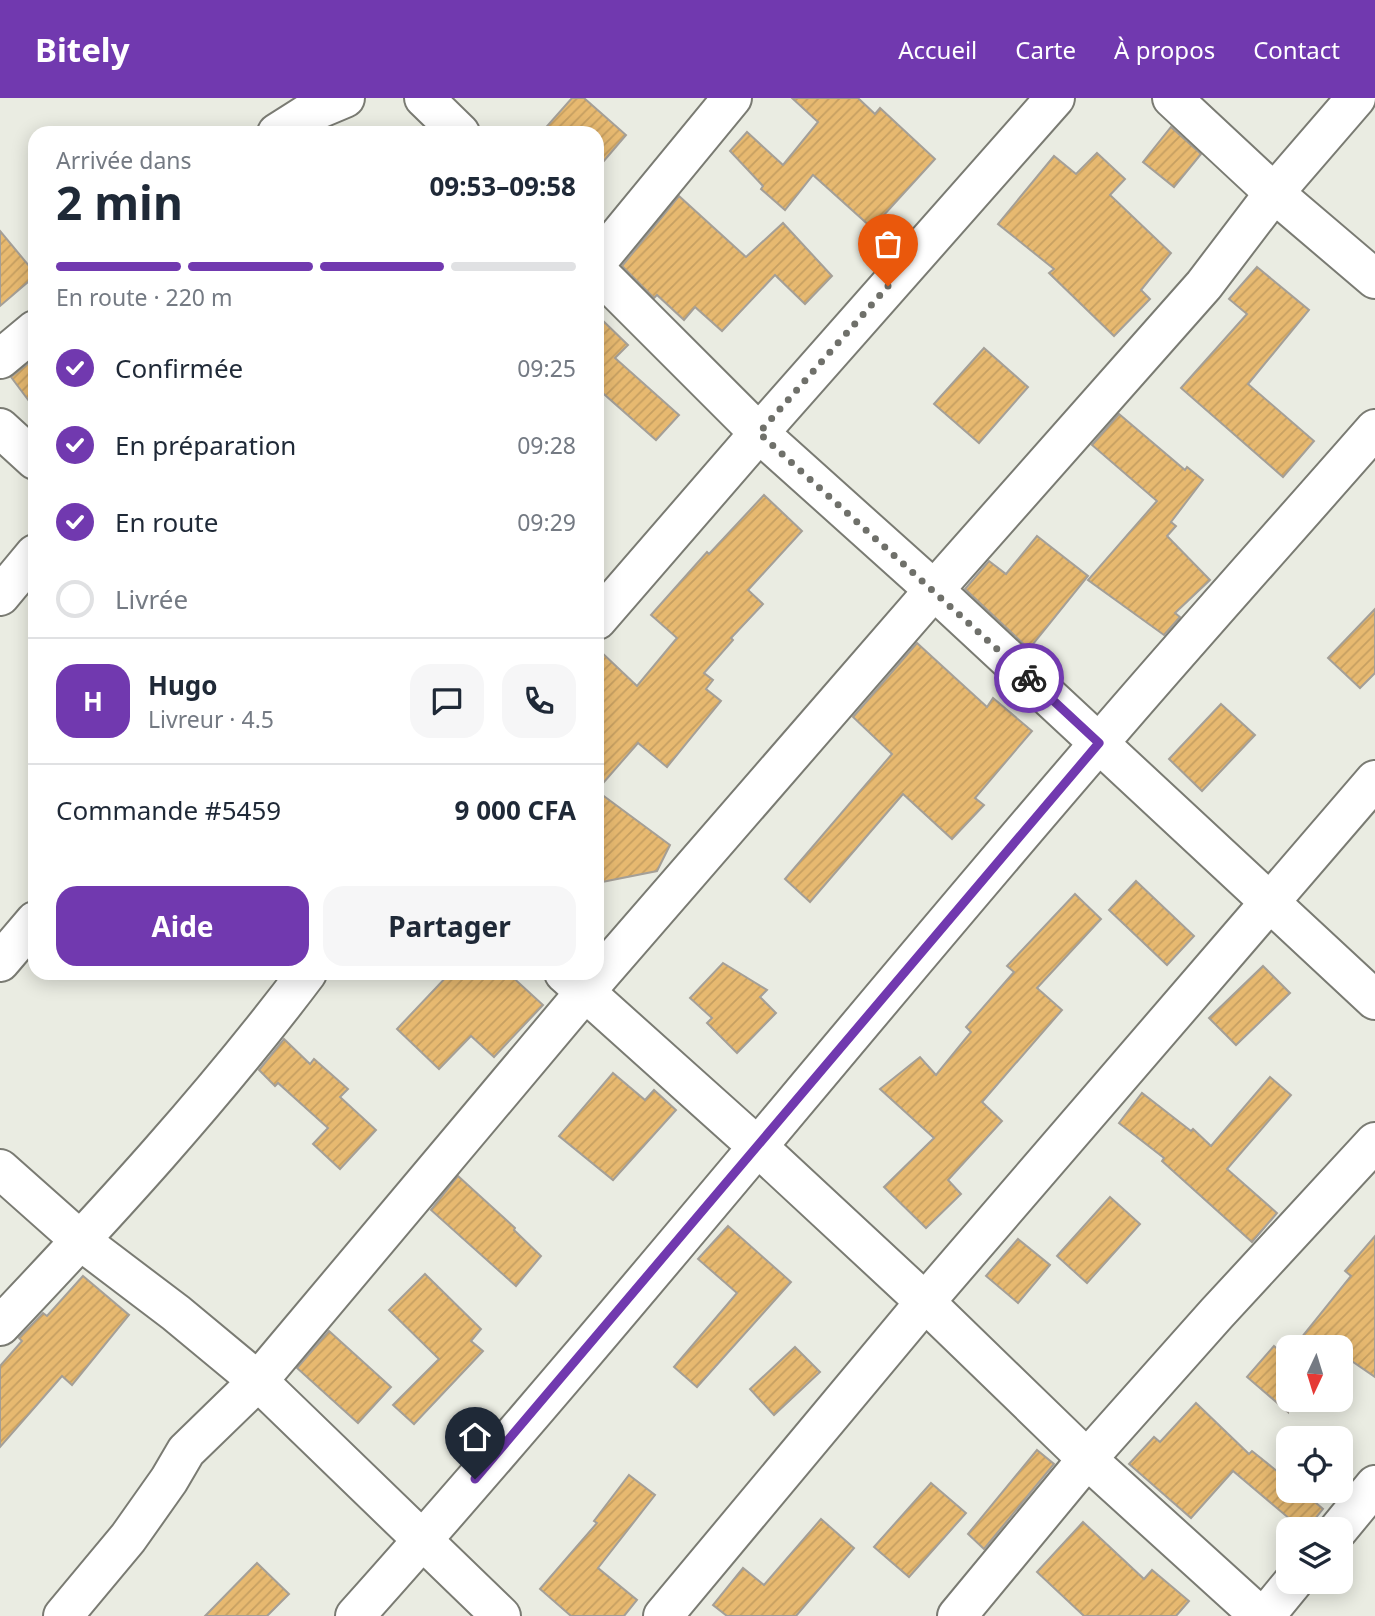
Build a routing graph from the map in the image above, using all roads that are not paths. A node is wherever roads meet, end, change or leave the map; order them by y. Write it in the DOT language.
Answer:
graph roads {
  1 [pos="345,98"];
  2 [pos="732,98"];
  3 [pos="1055,98"];
  4 [pos="1172,98"];
  5 [pos="1356,98"];
  6 [pos="427,99"];
  7 [pos="288,126"];
  8 [pos="453,126"];
  9 [pos="1274,192"];
  10 [pos="604,253"];
  11 [pos="604,278"];
  12 [pos="1375,279"];
  13 [pos="28,336"];
  14 [pos="0,359"];
  15 [pos="0,428"];
  16 [pos="1375,429"];
  17 [pos="759,433"];
  18 [pos="28,454"];
  19 [pos="28,562"];
  20 [pos="934,590"];
  21 [pos="0,596"];
  22 [pos="604,612"];
  23 [pos="1099,743"];
  24 [pos="1375,780"];
  25 [pos="1270,904"];
  26 [pos="28,929"];
  27 [pos="604,950"];
  28 [pos="0,961"];
  29 [pos="302,980"];
  30 [pos="575,982"];
  31 [pos="1375,1000"];
  32 [pos="1375,1142"];
  33 [pos="758,1147"];
  34 [pos="0,1169"];
  35 [pos="81,1241"];
  36 [pos="925,1302"];
  37 [pos="0,1326"];
  38 [pos="258,1381"];
  39 [pos="1087,1459"];
  40 [pos="1375,1485"];
  41 [pos="1349,1517"];
  42 [pos="422,1541"];
  43 [pos="1282,1594"];
  44 [pos="63,1616"];
  45 [pos="355,1616"];
  46 [pos="500,1616"];
  47 [pos="663,1616"];
  48 [pos="957,1616"];
  49 [pos="1262,1616"];
  1 -- 7 [label="street"];
  2 -- 10 [label="street"];
  3 -- 17 [label="street"];
  4 -- 9 [label="street"];
  5 -- 9 [label="street"];
  6 -- 8 [label="street"];
  9 -- 12 [label="street"];
  9 -- 20 [label="street"];
  11 -- 17 [label="street"];
  13 -- 14 [label="street"];
  15 -- 18 [label="street"];
  16 -- 23 [label="street"];
  17 -- 20 [label="street"];
  17 -- 22 [label="street"];
  19 -- 21 [label="street"];
  20 -- 23 [label="street"];
  20 -- 27 [label="street"];
  23 -- 25 [label="street"];
  23 -- 33 [label="street"];
  24 -- 25 [label="street"];
  25 -- 31 [label="street"];
  25 -- 36 [label="street"];
  26 -- 28 [label="street"];
  29 -- 35 [label="street"];
  30 -- 33 [label="street"];
  30 -- 38 [label="street"];
  32 -- 39 [label="street"];
  33 -- 36 [label="street"];
  33 -- 42 [label="street"];
  34 -- 35 [label="street"];
  35 -- 37 [label="street"];
  35 -- 38 [label="street"];
  36 -- 39 [label="street"];
  36 -- 47 [label="street"];
  38 -- 42 [label="street"];
  38 -- 44 [label="street"];
  39 -- 48 [label="street"];
  39 -- 49 [label="street"];
  40 -- 41 [label="street"];
  42 -- 45 [label="street"];
  42 -- 46 [label="street"];
  43 -- 49 [label="street"];
}
